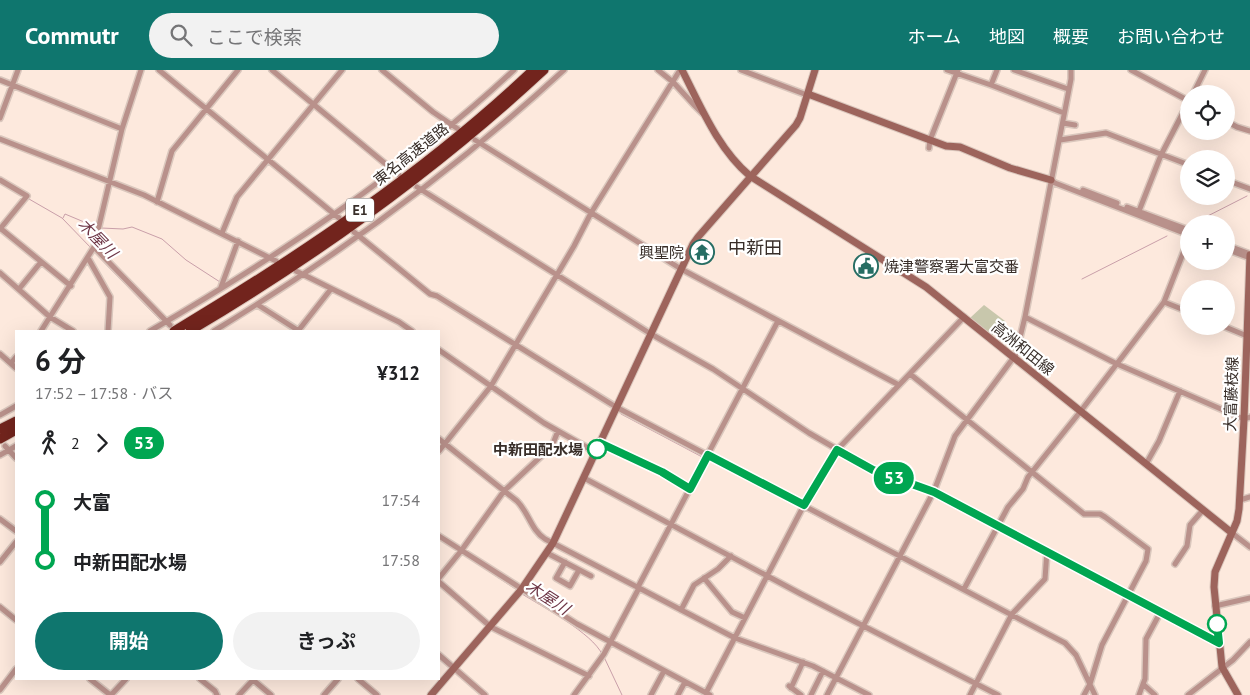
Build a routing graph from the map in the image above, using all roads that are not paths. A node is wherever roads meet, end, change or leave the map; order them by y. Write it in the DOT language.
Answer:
graph roads {
  1 [pos="18,70"];
  2 [pos="141,70"];
  3 [pos="158,70"];
  4 [pos="238,70"];
  5 [pos="272,70"];
  6 [pos="342,70"];
  7 [pos="382,70"];
  8 [pos="514,70"];
  9 [pos="533,70"];
  10 [pos="544,70"];
  11 [pos="564,70"];
  12 [pos="658,70"];
  13 [pos="681,70"];
  14 [pos="741,70"];
  15 [pos="815,70"];
  16 [pos="947,70"];
  17 [pos="997,70"];
  18 [pos="1014,70"];
  19 [pos="1071,70"];
  20 [pos="1132,70"];
  21 [pos="1205,70"];
  22 [pos="957,72"];
  23 [pos="0,80"];
  24 [pos="673,82"];
  25 [pos="12,85"];
  26 [pos="1198,85"];
  27 [pos="991,86"];
  28 [pos="1068,89"];
  29 [pos="808,95"];
  30 [pos="313,105"];
  31 [pos="207,109"];
  32 [pos="1064,113"];
  33 [pos="704,114"];
  34 [pos="0,118"];
  35 [pos="1062,123"];
  36 [pos="452,125"];
  37 [pos="1074,125"];
  38 [pos="1235,126"];
  39 [pos="122,129"];
  40 [pos="458,129"];
  41 [pos="1250,131"];
  42 [pos="0,139"];
  43 [pos="475,140"];
  44 [pos="1060,140"];
  45 [pos="481,144"];
  46 [pos="929,144"];
  47 [pos="1160,155"];
  48 [pos="268,160"];
  49 [pos="1180,163"];
  50 [pos="393,171"];
  51 [pos="399,175"];
  52 [pos="750,176"];
  53 [pos="0,180"];
  54 [pos="1051,180"];
  55 [pos="110,181"];
  56 [pos="1235,183"];
  57 [pos="420,188"];
  58 [pos="1250,189"];
  59 [pos="157,202"];
  60 [pos="1139,211"];
  61 [pos="591,213"];
  62 [pos="336,216"];
  63 [pos="1180,227"];
  64 [pos="0,228"];
  65 [pos="354,232"];
  66 [pos="1180,232"];
  67 [pos="222,233"];
  68 [pos="360,236"];
  69 [pos="238,242"];
  70 [pos="93,248"];
  71 [pos="1235,249"];
  72 [pos="1235,252"];
  73 [pos="1250,256"];
  74 [pos="88,258"];
  75 [pos="269,258"];
  76 [pos="1180,260"];
  77 [pos="276,261"];
  78 [pos="41,262"];
  79 [pos="681,269"];
  80 [pos="296,271"];
  81 [pos="0,273"];
  82 [pos="303,275"];
  83 [pos="557,275"];
  84 [pos="71,286"];
  85 [pos="221,287"];
  86 [pos="19,289"];
  87 [pos="331,289"];
  88 [pos="1164,302"];
  89 [pos="258,305"];
  90 [pos="1180,308"];
  91 [pos="50,317"];
  92 [pos="964,317"];
  93 [pos="1025,317"];
  94 [pos="778,321"];
  95 [pos="167,325"];
  96 [pos="43,330"];
  97 [pos="71,330"];
  98 [pos="108,330"];
  99 [pos="153,330"];
  100 [pos="192,330"];
  101 [pos="216,330"];
  102 [pos="296,330"];
  103 [pos="299,330"];
  104 [pos="411,330"];
  105 [pos="1235,331"];
  106 [pos="651,334"];
  107 [pos="1247,336"];
  108 [pos="516,345"];
  109 [pos="440,351"];
  110 [pos="1,357"];
  111 [pos="15,358"];
  112 [pos="1015,358"];
  113 [pos="11,363"];
  114 [pos="1117,364"];
  115 [pos="15,367"];
  116 [pos="910,374"];
  117 [pos="899,384"];
  118 [pos="491,386"];
  119 [pos="742,389"];
  120 [pos="1180,391"];
  121 [pos="15,407"];
  122 [pos="616,407"];
  123 [pos="1080,412"];
  124 [pos="0,415"];
  125 [pos="1247,418"];
  126 [pos="967,420"];
  127 [pos="15,422"];
  128 [pos="0,430"];
  129 [pos="15,431"];
  130 [pos="558,431"];
  131 [pos="440,441"];
  132 [pos="600,443"];
  133 [pos="444,444"];
  134 [pos="5,445"];
  135 [pos="440,450"];
  136 [pos="837,450"];
  137 [pos="596,452"];
  138 [pos="0,455"];
  139 [pos="708,455"];
  140 [pos="15,457"];
  141 [pos="1146,464"];
  142 [pos="1032,471"];
  143 [pos="584,478"];
  144 [pos="690,489"];
  145 [pos="504,491"];
  146 [pos="934,492"];
  147 [pos="1250,497"];
  148 [pos="1240,500"];
  149 [pos="804,505"];
  150 [pos="1202,510"];
  151 [pos="0,519"];
  152 [pos="671,524"];
  153 [pos="998,525"];
  154 [pos="15,530"];
  155 [pos="1232,534"];
  156 [pos="440,537"];
  157 [pos="15,543"];
  158 [pos="553,544"];
  159 [pos="1250,547"];
  160 [pos="0,551"];
  161 [pos="1047,551"];
  162 [pos="460,552"];
  163 [pos="547,553"];
  164 [pos="6,555"];
  165 [pos="900,555"];
  166 [pos="731,556"];
  167 [pos="0,562"];
  168 [pos="565,562"];
  169 [pos="1175,564"];
  170 [pos="579,570"];
  171 [pos="768,575"];
  172 [pos="591,576"];
  173 [pos="440,577"];
  174 [pos="704,578"];
  175 [pos="440,583"];
  176 [pos="638,588"];
  177 [pos="964,589"];
  178 [pos="520,591"];
  179 [pos="1128,594"];
  180 [pos="1250,598"];
  181 [pos="1215,606"];
  182 [pos="0,607"];
  183 [pos="681,610"];
  184 [pos="1161,611"];
  185 [pos="1012,614"];
  186 [pos="745,618"];
  187 [pos="15,619"];
  188 [pos="864,626"];
  189 [pos="490,627"];
  190 [pos="734,639"];
  191 [pos="1250,642"];
  192 [pos="610,643"];
  193 [pos="1219,643"];
  194 [pos="440,656"];
  195 [pos="802,664"];
  196 [pos="1222,667"];
  197 [pos="454,668"];
  198 [pos="15,671"];
  199 [pos="664,671"];
  200 [pos="822,672"];
  201 [pos="589,676"];
  202 [pos="835,679"];
  203 [pos="91,680"];
  204 [pos="125,680"];
  205 [pos="201,680"];
  206 [pos="252,680"];
  207 [pos="254,680"];
  208 [pos="337,680"];
  209 [pos="359,680"];
  210 [pos="685,682"];
  211 [pos="976,684"];
  212 [pos="1090,684"];
  213 [pos="1144,684"];
  214 [pos="0,690"];
  215 [pos="708,694"];
  216 [pos="217,695"];
  217 [pos="240,695"];
  218 [pos="271,695"];
  219 [pos="324,695"];
  220 [pos="377,695"];
  221 [pos="431,695"];
  222 [pos="486,695"];
  223 [pos="574,695"];
  224 [pos="651,695"];
  225 [pos="678,695"];
  226 [pos="801,695"];
  227 [pos="811,695"];
  228 [pos="827,695"];
  229 [pos="869,695"];
  230 [pos="970,695"];
  231 [pos="998,695"];
  232 [pos="1084,695"];
  233 [pos="1095,695"];
  234 [pos="1140,695"];
  235 [pos="1155,695"];
  236 [pos="1188,695"];
  237 [pos="1238,695"];
  1 -- 25 [label="street"];
  2 -- 39 [label="street"];
  3 -- 31 [label="street"];
  4 -- 31 [label="street"];
  5 -- 30 [label="street"];
  6 -- 30 [label="street"];
  7 -- 36 [label="street"];
  8 -- 36 [label="street"];
  9 -- 95 [label="highway, 東名高速道路 / E1"];
  10 -- 100 [label="highway, 東名高速道路 / E1"];
  11 -- 45 [label="street"];
  12 -- 24 [label="street"];
  13 -- 24 [label="street"];
  13 -- 33 [label="main road, 高洲和田線"];
  14 -- 29 [label="street"];
  15 -- 29 [label="main road"];
  16 -- 22 [label="street"];
  17 -- 27 [label="street"];
  18 -- 28 [label="street"];
  19 -- 28 [label="street"];
  20 -- 47 [label="street"];
  21 -- 26 [label="street"];
  22 -- 27 [label="street"];
  22 -- 46 [label="street"];
  23 -- 25 [label="street"];
  24 -- 33 [label="street"];
  24 -- 61 [label="street"];
  25 -- 34 [label="street"];
  25 -- 39 [label="street"];
  27 -- 32 [label="street"];
  28 -- 32 [label="street"];
  29 -- 46 [label="main road"];
  29 -- 52 [label="main road"];
  30 -- 48 [label="street"];
  30 -- 50 [label="street"];
  31 -- 48 [label="street"];
  31 -- 59 [label="street"];
  32 -- 35 [label="street"];
  33 -- 52 [label="main road, 高洲和田線"];
  35 -- 37 [label="street"];
  35 -- 44 [label="street"];
  36 -- 40 [label="street"];
  36 -- 50 [label="street"];
  38 -- 41 [label="street"];
  39 -- 55 [label="street"];
  42 -- 55 [label="street"];
  43 -- 45 [label="street"];
  44 -- 47 [label="street"];
  44 -- 54 [label="street"];
  45 -- 57 [label="street"];
  45 -- 61 [label="street"];
  46 -- 54 [label="main road"];
  47 -- 49 [label="street"];
  47 -- 60 [label="street"];
  48 -- 62 [label="street"];
  48 -- 67 [label="street"];
  50 -- 51 [label="street"];
  50 -- 62 [label="street"];
  52 -- 79 [label="main road"];
  52 -- 92 [label="main road, 高洲和田線"];
  53 -- 64 [label="street"];
  54 -- 60 [label="street"];
  54 -- 66 [label="street"];
  54 -- 93 [label="street"];
  55 -- 59 [label="street"];
  55 -- 70 [label="street"];
  56 -- 58 [label="street"];
  57 -- 68 [label="street"];
  57 -- 83 [label="street"];
  59 -- 67 [label="street"];
  60 -- 63 [label="street"];
  61 -- 79 [label="street"];
  61 -- 83 [label="street"];
  62 -- 75 [label="street"];
  64 -- 78 [label="street"];
  65 -- 68 [label="street"];
  67 -- 69 [label="street"];
  68 -- 82 [label="street"];
  68 -- 108 [label="street"];
  69 -- 75 [label="street"];
  69 -- 85 [label="street"];
  70 -- 74 [label="street"];
  70 -- 95 [label="street"];
  71 -- 73 [label="street"];
  72 -- 73 [label="street"];
  73 -- 107 [label="main road, 大富藤枝線"];
  74 -- 84 [label="street"];
  74 -- 98 [label="street"];
  75 -- 77 [label="street"];
  75 -- 85 [label="street"];
  76 -- 88 [label="street"];
  78 -- 84 [label="street"];
  78 -- 86 [label="street"];
  79 -- 94 [label="street"];
  79 -- 106 [label="main road"];
  80 -- 82 [label="street"];
  81 -- 86 [label="street"];
  82 -- 87 [label="street"];
  82 -- 89 [label="street"];
  83 -- 106 [label="street"];
  83 -- 108 [label="street"];
  84 -- 91 [label="street"];
  85 -- 95 [label="street"];
  86 -- 91 [label="street"];
  87 -- 103 [label="street"];
  87 -- 104 [label="street"];
  88 -- 90 [label="street"];
  88 -- 114 [label="street"];
  89 -- 101 [label="street"];
  89 -- 102 [label="street"];
  91 -- 96 [label="street"];
  91 -- 97 [label="street"];
  92 -- 112 [label="main road, 高洲和田線"];
  92 -- 116 [label="street"];
  93 -- 112 [label="street"];
  93 -- 114 [label="street"];
  94 -- 117 [label="street"];
  94 -- 119 [label="street"];
  95 -- 99 [label="street"];
  105 -- 107 [label="street"];
  106 -- 119 [label="street"];
  106 -- 122 [label="main road"];
  107 -- 125 [label="main road, 大富藤枝線"];
  108 -- 118 [label="street"];
  108 -- 122 [label="street"];
  109 -- 118 [label="street"];
  110 -- 113 [label="street"];
  111 -- 113 [label="street"];
  112 -- 123 [label="main road, 高洲和田線"];
  112 -- 126 [label="street"];
  113 -- 115 [label="street"];
  114 -- 120 [label="street"];
  114 -- 123 [label="street"];
  116 -- 117 [label="street"];
  116 -- 126 [label="street"];
  117 -- 136 [label="street"];
  118 -- 130 [label="street"];
  118 -- 133 [label="street"];
  119 -- 136 [label="street"];
  119 -- 139 [label="street"];
  120 -- 125 [label="street"];
  120 -- 141 [label="street"];
  121 -- 124 [label="street"];
  122 -- 132 [label="main road"];
  122 -- 139 [label="street"];
  123 -- 141 [label="main road, 高洲和田線"];
  123 -- 142 [label="street"];
  125 -- 148 [label="main road, 大富藤枝線"];
  126 -- 142 [label="street"];
  126 -- 146 [label="street"];
  127 -- 128 [label="highway"];
  129 -- 134 [label="highway"];
  130 -- 137 [label="street"];
  130 -- 145 [label="street"];
  131 -- 133 [label="street"];
  132 -- 137 [label="main road"];
  132 -- 144 [label="street"];
  133 -- 135 [label="street"];
  133 -- 145 [label="street"];
  134 -- 138 [label="street"];
  134 -- 140 [label="street"];
  136 -- 146 [label="street"];
  136 -- 149 [label="street"];
  137 -- 143 [label="main road"];
  139 -- 144 [label="street"];
  139 -- 149 [label="street"];
  141 -- 150 [label="main road, 高洲和田線"];
  142 -- 153 [label="street"];
  142 -- 179 [label="street"];
  143 -- 152 [label="street"];
  143 -- 158 [label="main road"];
  144 -- 152 [label="street"];
  145 -- 158 [label="street"];
  145 -- 162 [label="street"];
  146 -- 153 [label="street"];
  146 -- 165 [label="street"];
  147 -- 148 [label="street"];
  148 -- 155 [label="main road, 大富藤枝線"];
  149 -- 165 [label="street"];
  149 -- 171 [label="street"];
  150 -- 155 [label="main road, 高洲和田線"];
  150 -- 169 [label="street"];
  151 -- 154 [label="street"];
  152 -- 166 [label="street"];
  152 -- 176 [label="street"];
  153 -- 161 [label="street"];
  153 -- 177 [label="street"];
  155 -- 159 [label="street"];
  155 -- 181 [label="main road"];
  156 -- 162 [label="street"];
  157 -- 164 [label="street"];
  158 -- 163 [label="main road"];
  158 -- 176 [label="street"];
  160 -- 164 [label="street"];
  161 -- 179 [label="street"];
  161 -- 185 [label="street"];
  162 -- 173 [label="street"];
  162 -- 178 [label="street"];
  163 -- 168 [label="street"];
  163 -- 178 [label="main road"];
  164 -- 167 [label="street"];
  165 -- 177 [label="street"];
  165 -- 188 [label="street"];
  166 -- 171 [label="street"];
  166 -- 174 [label="street"];
  168 -- 170 [label="street"];
  168 -- 170 [label="street"];
  170 -- 172 [label="street"];
  171 -- 186 [label="street"];
  171 -- 188 [label="street"];
  174 -- 183 [label="street"];
  174 -- 186 [label="street"];
  175 -- 189 [label="street"];
  176 -- 183 [label="street"];
  176 -- 192 [label="street"];
  177 -- 185 [label="street"];
  178 -- 189 [label="main road"];
  178 -- 192 [label="street"];
  179 -- 184 [label="street"];
  179 -- 212 [label="street"];
  180 -- 181 [label="street"];
  181 -- 193 [label="main road"];
  182 -- 187 [label="street"];
  183 -- 190 [label="street"];
  184 -- 193 [label="street"];
  184 -- 213 [label="street"];
  185 -- 211 [label="street"];
  185 -- 212 [label="street"];
  186 -- 190 [label="street"];
  188 -- 202 [label="street"];
  188 -- 211 [label="street"];
  189 -- 197 [label="main road"];
  189 -- 201 [label="street"];
  190 -- 195 [label="street"];
  190 -- 215 [label="street"];
  191 -- 196 [label="street"];
  192 -- 199 [label="street"];
  192 -- 201 [label="street"];
  193 -- 196 [label="main road"];
  194 -- 197 [label="street"];
  195 -- 200 [label="street"];
  195 -- 226 [label="street"];
  196 -- 236 [label="street"];
  196 -- 237 [label="main road"];
  197 -- 221 [label="main road"];
  197 -- 222 [label="street"];
  198 -- 214 [label="street"];
  199 -- 210 [label="street"];
  199 -- 224 [label="street"];
  200 -- 202 [label="street"];
  200 -- 227 [label="street"];
  201 -- 223 [label="street"];
  202 -- 228 [label="street"];
  202 -- 229 [label="street"];
  203 -- 204 [label="street"];
  205 -- 216 [label="street"];
  206 -- 217 [label="street"];
  207 -- 218 [label="street"];
  208 -- 219 [label="street"];
  209 -- 220 [label="street"];
  210 -- 215 [label="street"];
  210 -- 225 [label="street"];
  211 -- 230 [label="street"];
  211 -- 231 [label="street"];
  212 -- 232 [label="street"];
  212 -- 233 [label="street"];
  213 -- 234 [label="street"];
  213 -- 235 [label="street"];
}
